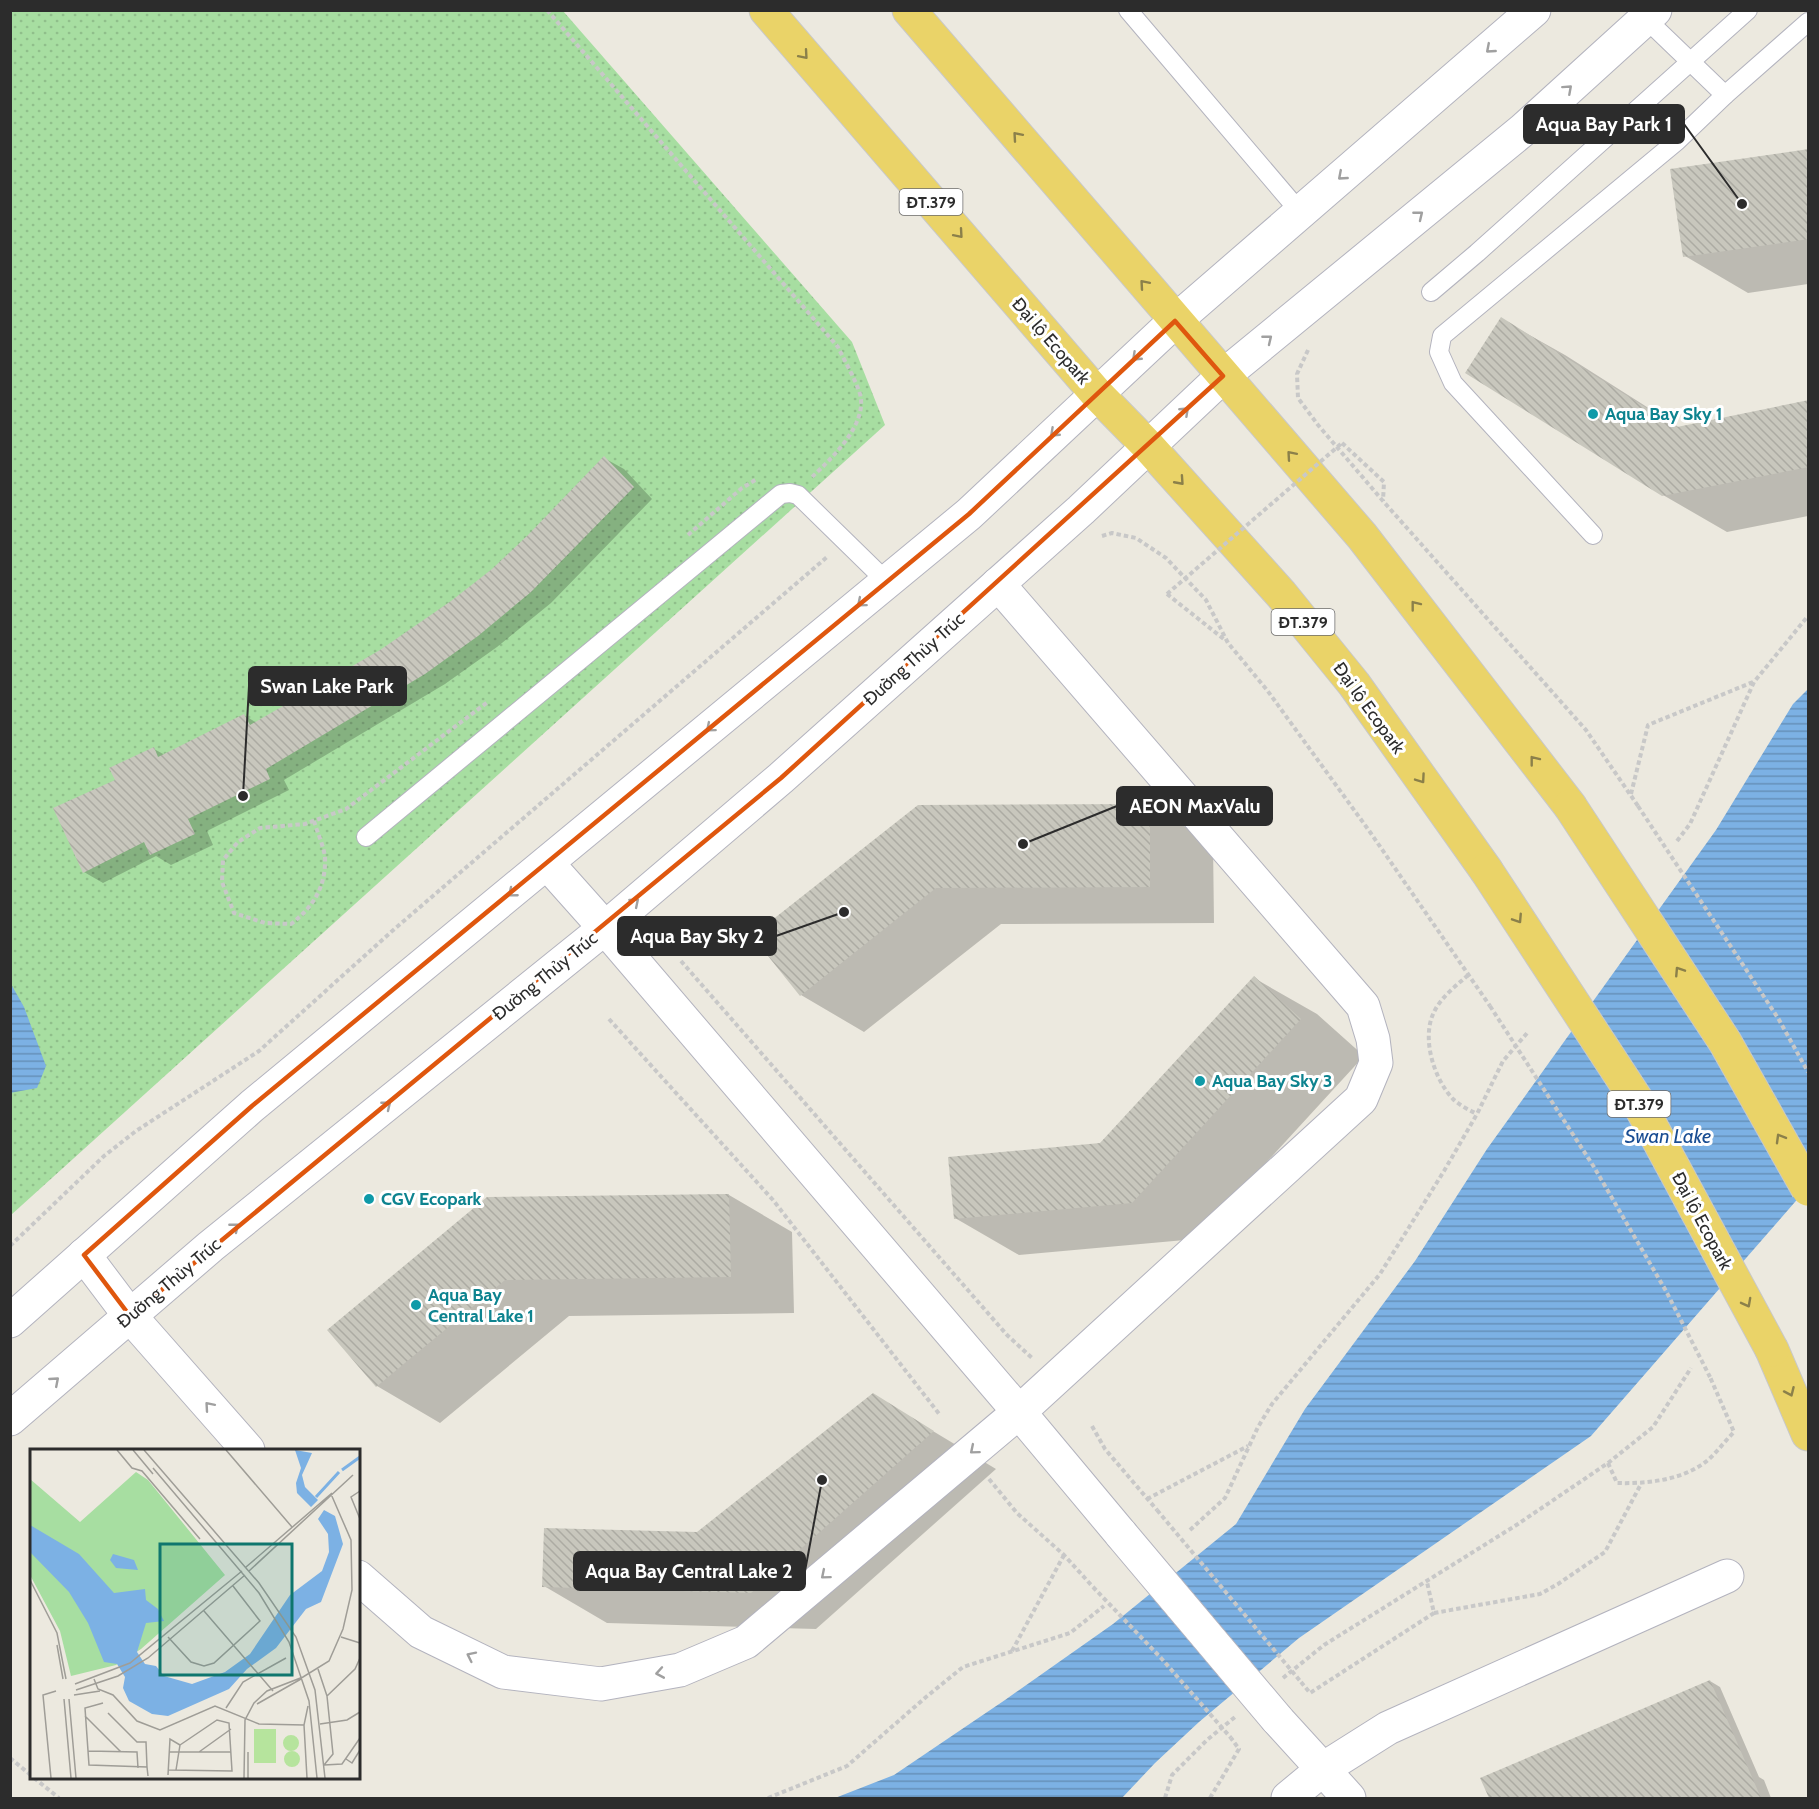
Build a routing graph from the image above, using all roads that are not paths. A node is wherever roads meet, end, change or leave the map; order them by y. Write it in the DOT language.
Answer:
graph roads {
  1 [pos="766,10"];
  2 [pos="909,10"];
  3 [pos="1128,10"];
  4 [pos="1534,10"];
  5 [pos="1748,10"];
  6 [pos="1651,15"];
  7 [pos="1809,22"];
  8 [pos="1690,62"];
  9 [pos="1725,95"];
  10 [pos="1300,212"];
  11 [pos="1431,292"];
  12 [pos="1175,321"];
  13 [pos="1223,376"];
  14 [pos="1096,393"];
  15 [pos="1148,446"];
  16 [pos="1593,535"];
  17 [pos="887,582"];
  18 [pos="998,584"];
  19 [pos="366,837"];
  20 [pos="547,863"];
  21 [pos="605,928"];
  22 [pos="1809,1189"];
  23 [pos="84,1255"];
  24 [pos="130,1316"];
  25 [pos="10,1321"];
  26 [pos="1019,1412"];
  27 [pos="10,1419"];
  28 [pos="1809,1434"];
  29 [pos="247,1449"];
  30 [pos="1727,1576"];
  31 [pos="360,1579"];
  32 [pos="1323,1769"];
  33 [pos="1288,1798"];
  34 [pos="1348,1798"];
  1 -- 14 [label="highway, Đại lộ Ecopark / ĐT.379, one-way"];
  12 -- 2 [label="highway, one-way"];
  3 -- 10 [label="lane"];
  4 -- 10 [label="street, one-way"];
  5 -- 8 [label="lane"];
  6 -- 8 [label="lane"];
  13 -- 6 [label="street, Đường Thủy Trúc, one-way"];
  7 -- 9 [label="lane"];
  8 -- 9 [label="lane"];
  8 -- 11 [label="lane"];
  9 -- 16 [label="lane"];
  10 -- 12 [label="street"];
  12 -- 13 [label="highway"];
  12 -- 14 [label="street, one-way"];
  15 -- 13 [label="street, Đường Thủy Trúc, one-way"];
  22 -- 13 [label="highway, one-way, bridge"];
  14 -- 15 [label="highway, Đại lộ Ecopark / ĐT.379"];
  14 -- 17 [label="street, one-way"];
  15 -- 18 [label="street, Đường Thủy Trúc"];
  15 -- 28 [label="highway, Đại lộ Ecopark / ĐT.379, one-way, bridge"];
  17 -- 19 [label="lane"];
  17 -- 20 [label="street, one-way"];
  21 -- 18 [label="street, Đường Thủy Trúc, one-way"];
  18 -- 26 [label="street"];
  20 -- 21 [label="street"];
  20 -- 23 [label="street, one-way"];
  24 -- 21 [label="street, Đường Thủy Trúc, one-way"];
  21 -- 26 [label="street"];
  23 -- 24 [label="street"];
  23 -- 25 [label="street"];
  27 -- 24 [label="street, Đường Thủy Trúc, one-way"];
  29 -- 24 [label="street, one-way"];
  26 -- 31 [label="street, one-way"];
  26 -- 32 [label="street, bridge"];
  30 -- 32 [label="street"];
  32 -- 33 [label="street"];
  32 -- 34 [label="street"];
}
